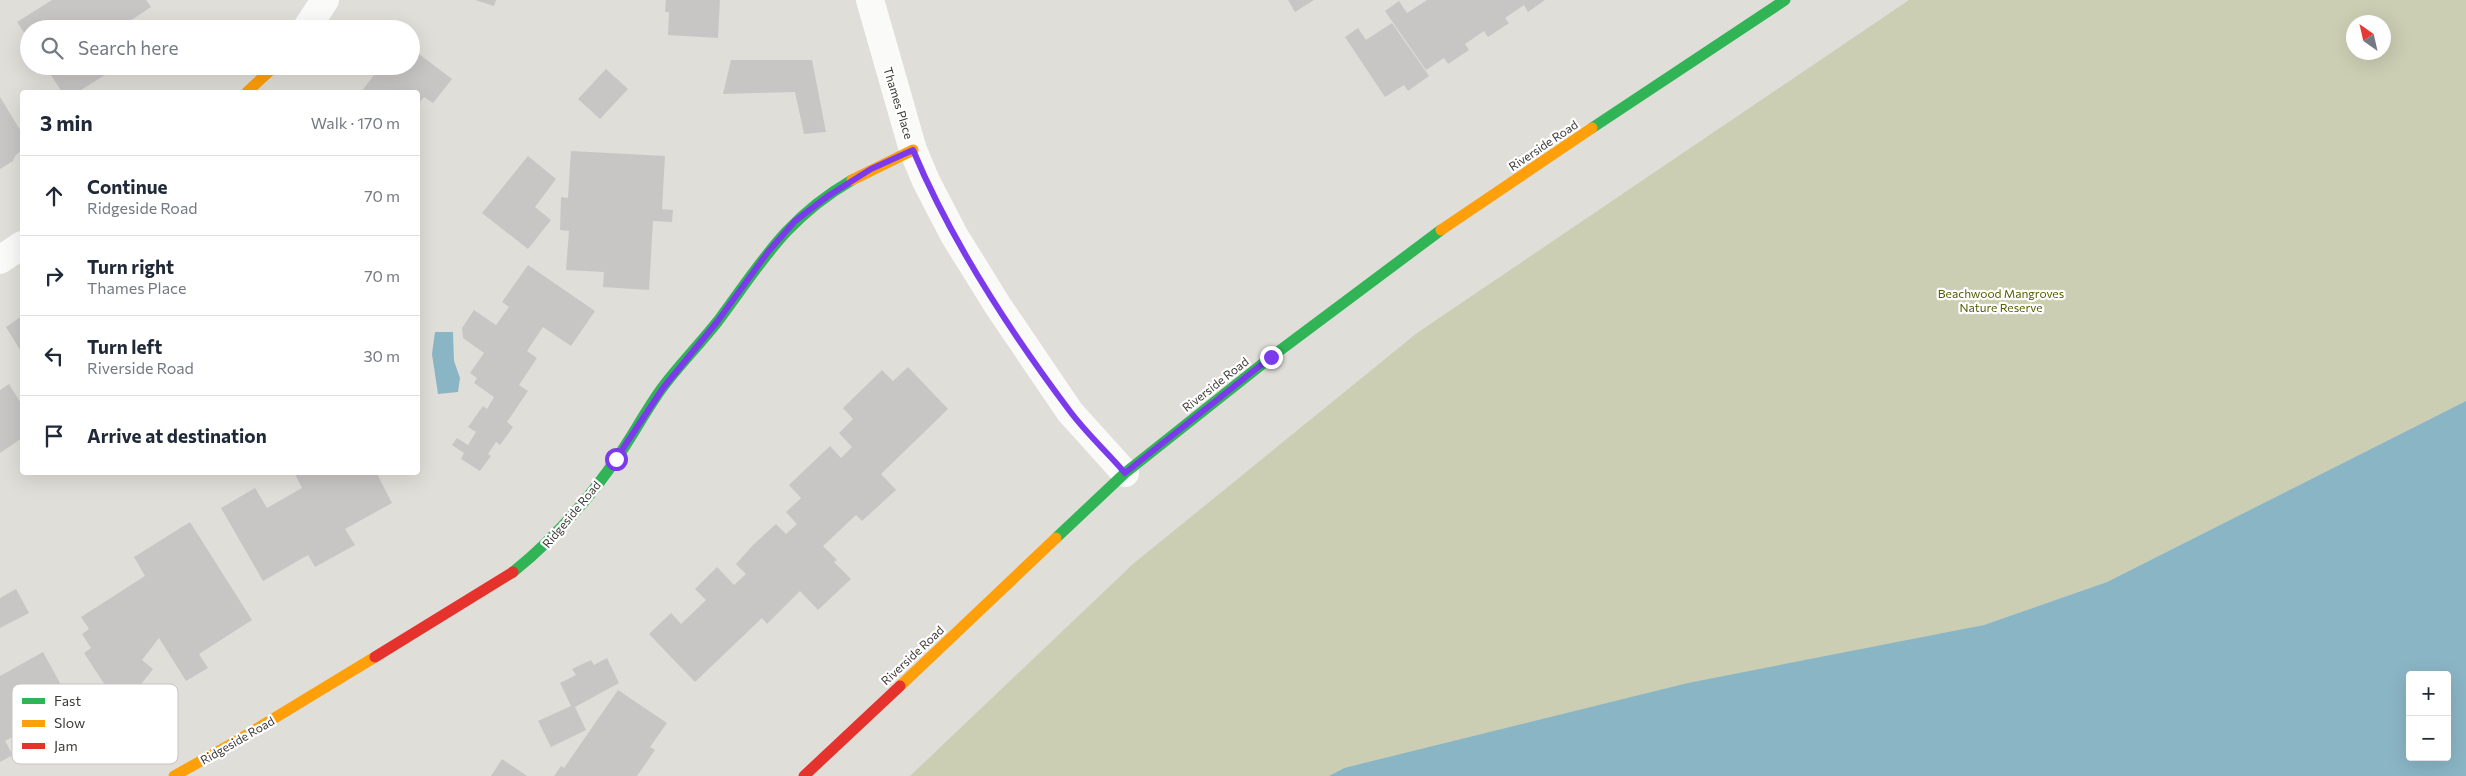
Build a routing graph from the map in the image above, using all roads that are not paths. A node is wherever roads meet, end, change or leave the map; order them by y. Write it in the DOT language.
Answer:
graph roads {
  1 [pos="325,0"];
  2 [pos="870,0"];
  3 [pos="1785,0"];
  4 [pos="312,20"];
  5 [pos="265,75"];
  6 [pos="249,90"];
  7 [pos="913,150"];
  8 [pos="20,246"];
  9 [pos="0,260"];
  10 [pos="1125,473"];
  11 [pos="174,776"];
  12 [pos="804,776"];
  1 -- 4 [label="street"];
  2 -- 7 [label="street, Thames Place"];
  3 -- 10 [label="main road, Riverside Road"];
  5 -- 6 [label="main road"];
  7 -- 10 [label="street, Thames Place"];
  7 -- 11 [label="main road, Ridgeside Road"];
  8 -- 9 [label="street"];
  10 -- 12 [label="main road, Riverside Road"];
}
